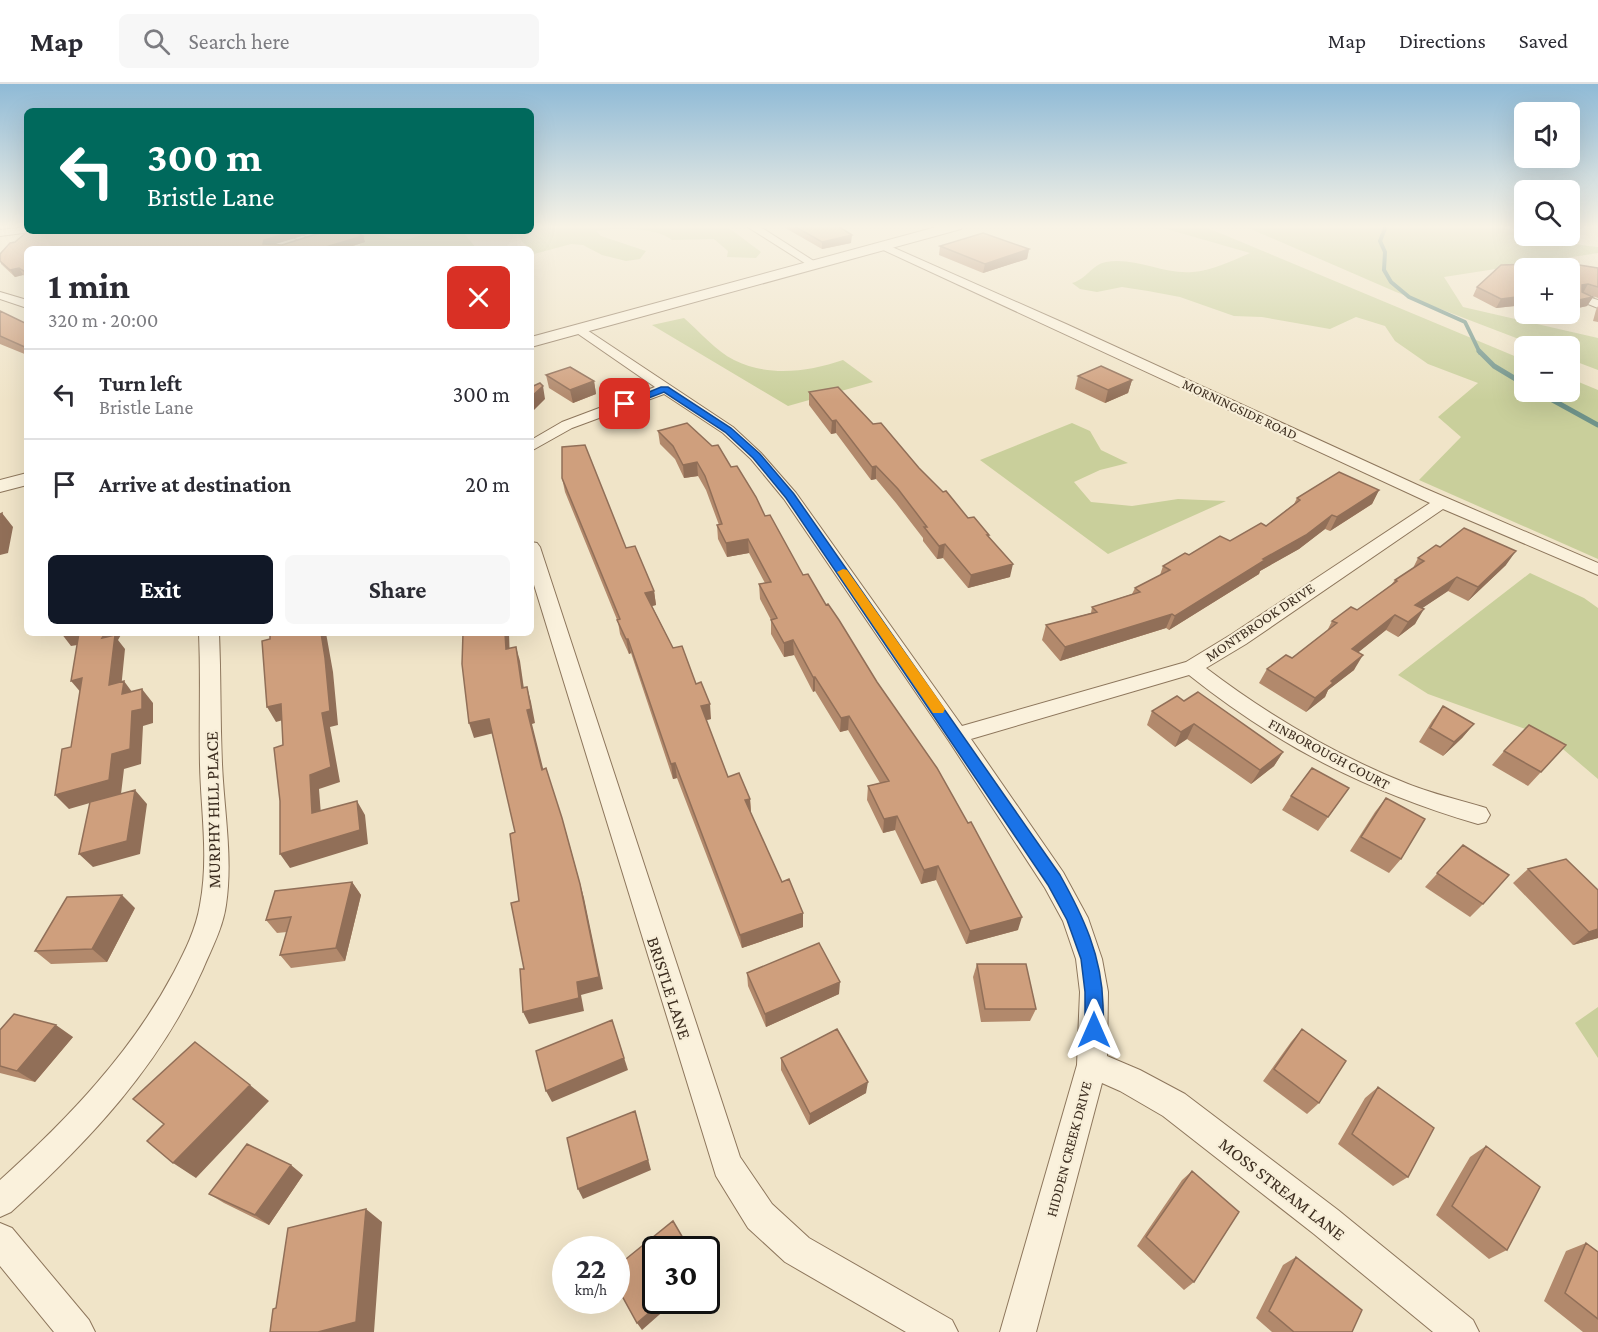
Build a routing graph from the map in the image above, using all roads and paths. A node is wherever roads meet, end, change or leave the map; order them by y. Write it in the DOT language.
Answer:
graph roads {
  1 [pos="743,284"];
  2 [pos="967,284"];
  3 [pos="0,295"];
  4 [pos="1582,298"];
  5 [pos="24,303"];
  6 [pos="1598,304"];
  7 [pos="577,329"];
  8 [pos="534,341"];
  9 [pos="664,389"];
  10 [pos="534,444"];
  11 [pos="24,480"];
  12 [pos="0,486"];
  13 [pos="1443,502"];
  14 [pos="534,556"];
  15 [pos="1598,570"];
  16 [pos="209,636"];
  17 [pos="1192,667"];
  18 [pos="957,735"];
  19 [pos="1478,815"];
  20 [pos="1092,1065"];
  21 [pos="0,1201"];
  22 [pos="0,1240"];
  23 [pos="77,1332"];
  24 [pos="940,1332"];
  25 [pos="1018,1332"];
  26 [pos="1461,1332"];
  1 -- 7 [label="street"];
  2 -- 13 [label="street, MORNINGSIDE ROAD"];
  3 -- 5 [label="street"];
  4 -- 6 [label="street"];
  7 -- 8 [label="street"];
  7 -- 9 [label="street, HIDDEN CREEK DRIVE"];
  9 -- 10 [label="street"];
  9 -- 18 [label="street, HIDDEN CREEK DRIVE"];
  11 -- 12 [label="street"];
  13 -- 15 [label="street, MORNINGSIDE ROAD"];
  13 -- 17 [label="street, MONTBROOK DRIVE"];
  14 -- 24 [label="street, BRISTLE LANE"];
  16 -- 21 [label="street, MURPHY HILL PLACE"];
  17 -- 18 [label="street, MONTBROOK DRIVE"];
  17 -- 19 [label="street, FINBOROUGH COURT"];
  18 -- 20 [label="street, HIDDEN CREEK DRIVE"];
  20 -- 25 [label="street, HIDDEN CREEK DRIVE"];
  20 -- 26 [label="street, MOSS STREAM LANE"];
  22 -- 23 [label="street"];
}
